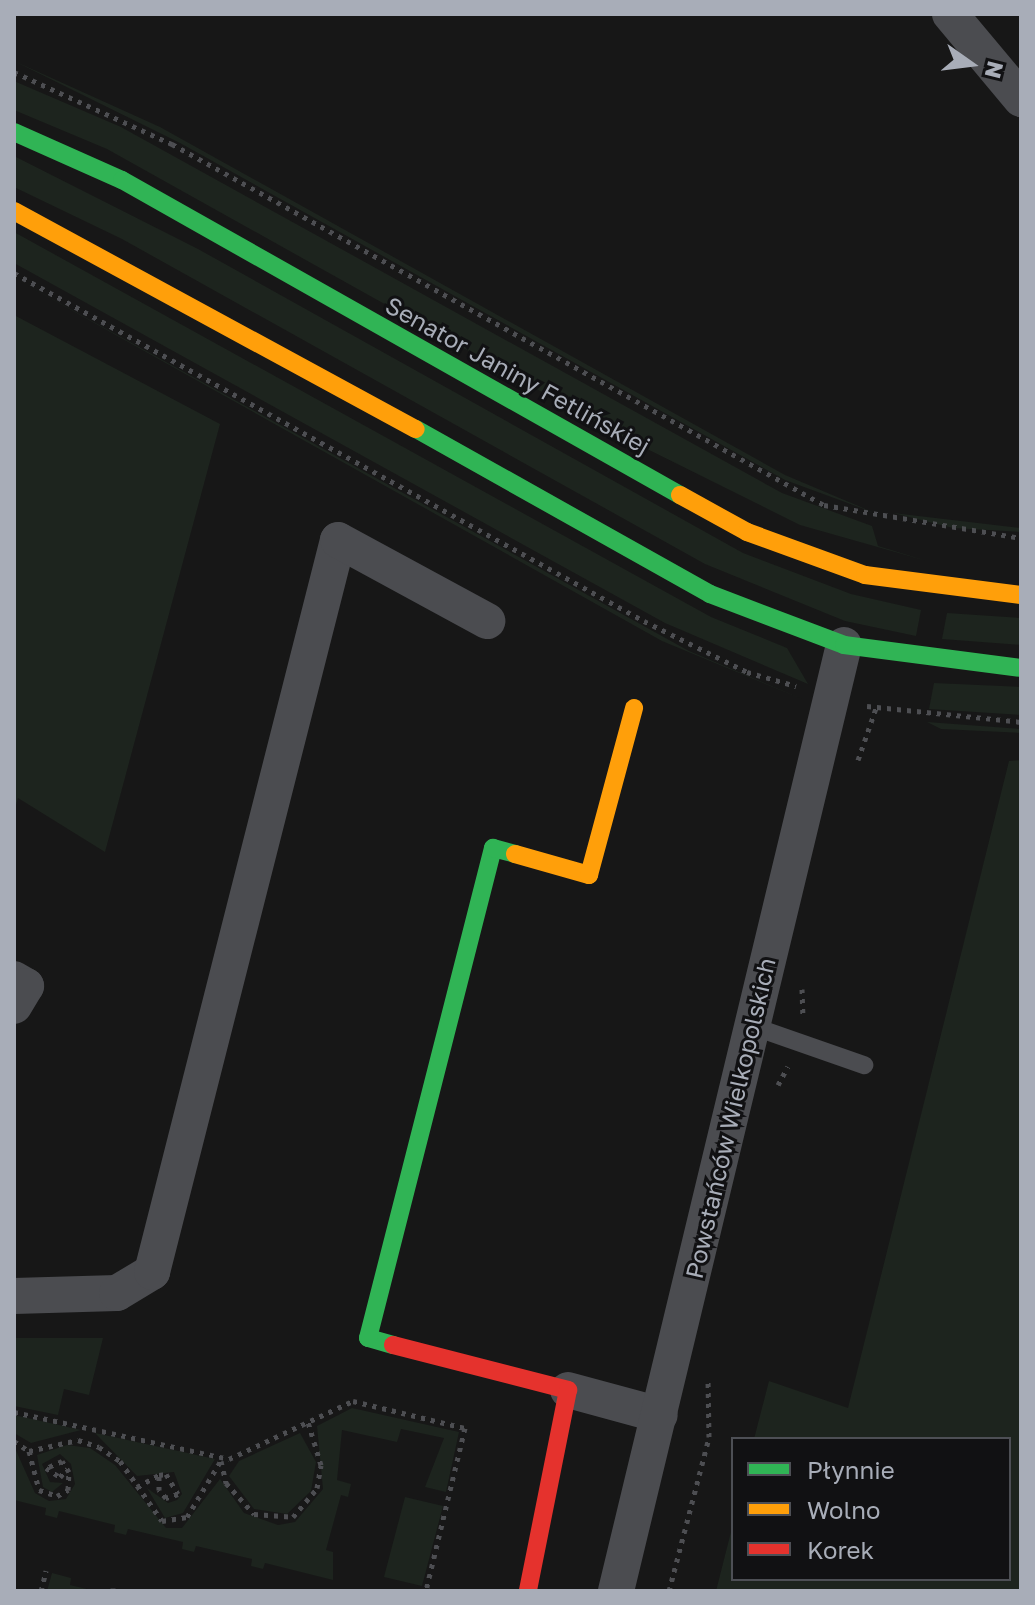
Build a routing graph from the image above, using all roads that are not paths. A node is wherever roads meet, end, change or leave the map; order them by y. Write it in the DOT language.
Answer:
graph roads {
  1 [pos="950,14"];
  2 [pos="1021,99"];
  3 [pos="14,132"];
  4 [pos="14,211"];
  5 [pos="1021,595"];
  6 [pos="487,621"];
  7 [pos="844,645"];
  8 [pos="1021,668"];
  9 [pos="634,708"];
  10 [pos="14,979"];
  11 [pos="14,1006"];
  12 [pos="752,1026"];
  13 [pos="864,1065"];
  14 [pos="14,1296"];
  15 [pos="568,1390"];
  16 [pos="660,1415"];
  17 [pos="528,1591"];
  18 [pos="616,1591"];
  1 -- 2 [label="street"];
  3 -- 5 [label="main road, Senator Janiny Fetlińskiej"];
  4 -- 7 [label="main road"];
  6 -- 14 [label="street"];
  7 -- 8 [label="main road"];
  7 -- 12 [label="street, Powstańców Wielkopolskich"];
  9 -- 15 [label="main road"];
  10 -- 11 [label="street"];
  12 -- 13 [label="lane"];
  12 -- 16 [label="street, Powstańców Wielkopolskich"];
  15 -- 16 [label="street"];
  15 -- 17 [label="main road"];
  16 -- 18 [label="street, Powstańców Wielkopolskich"];
}
